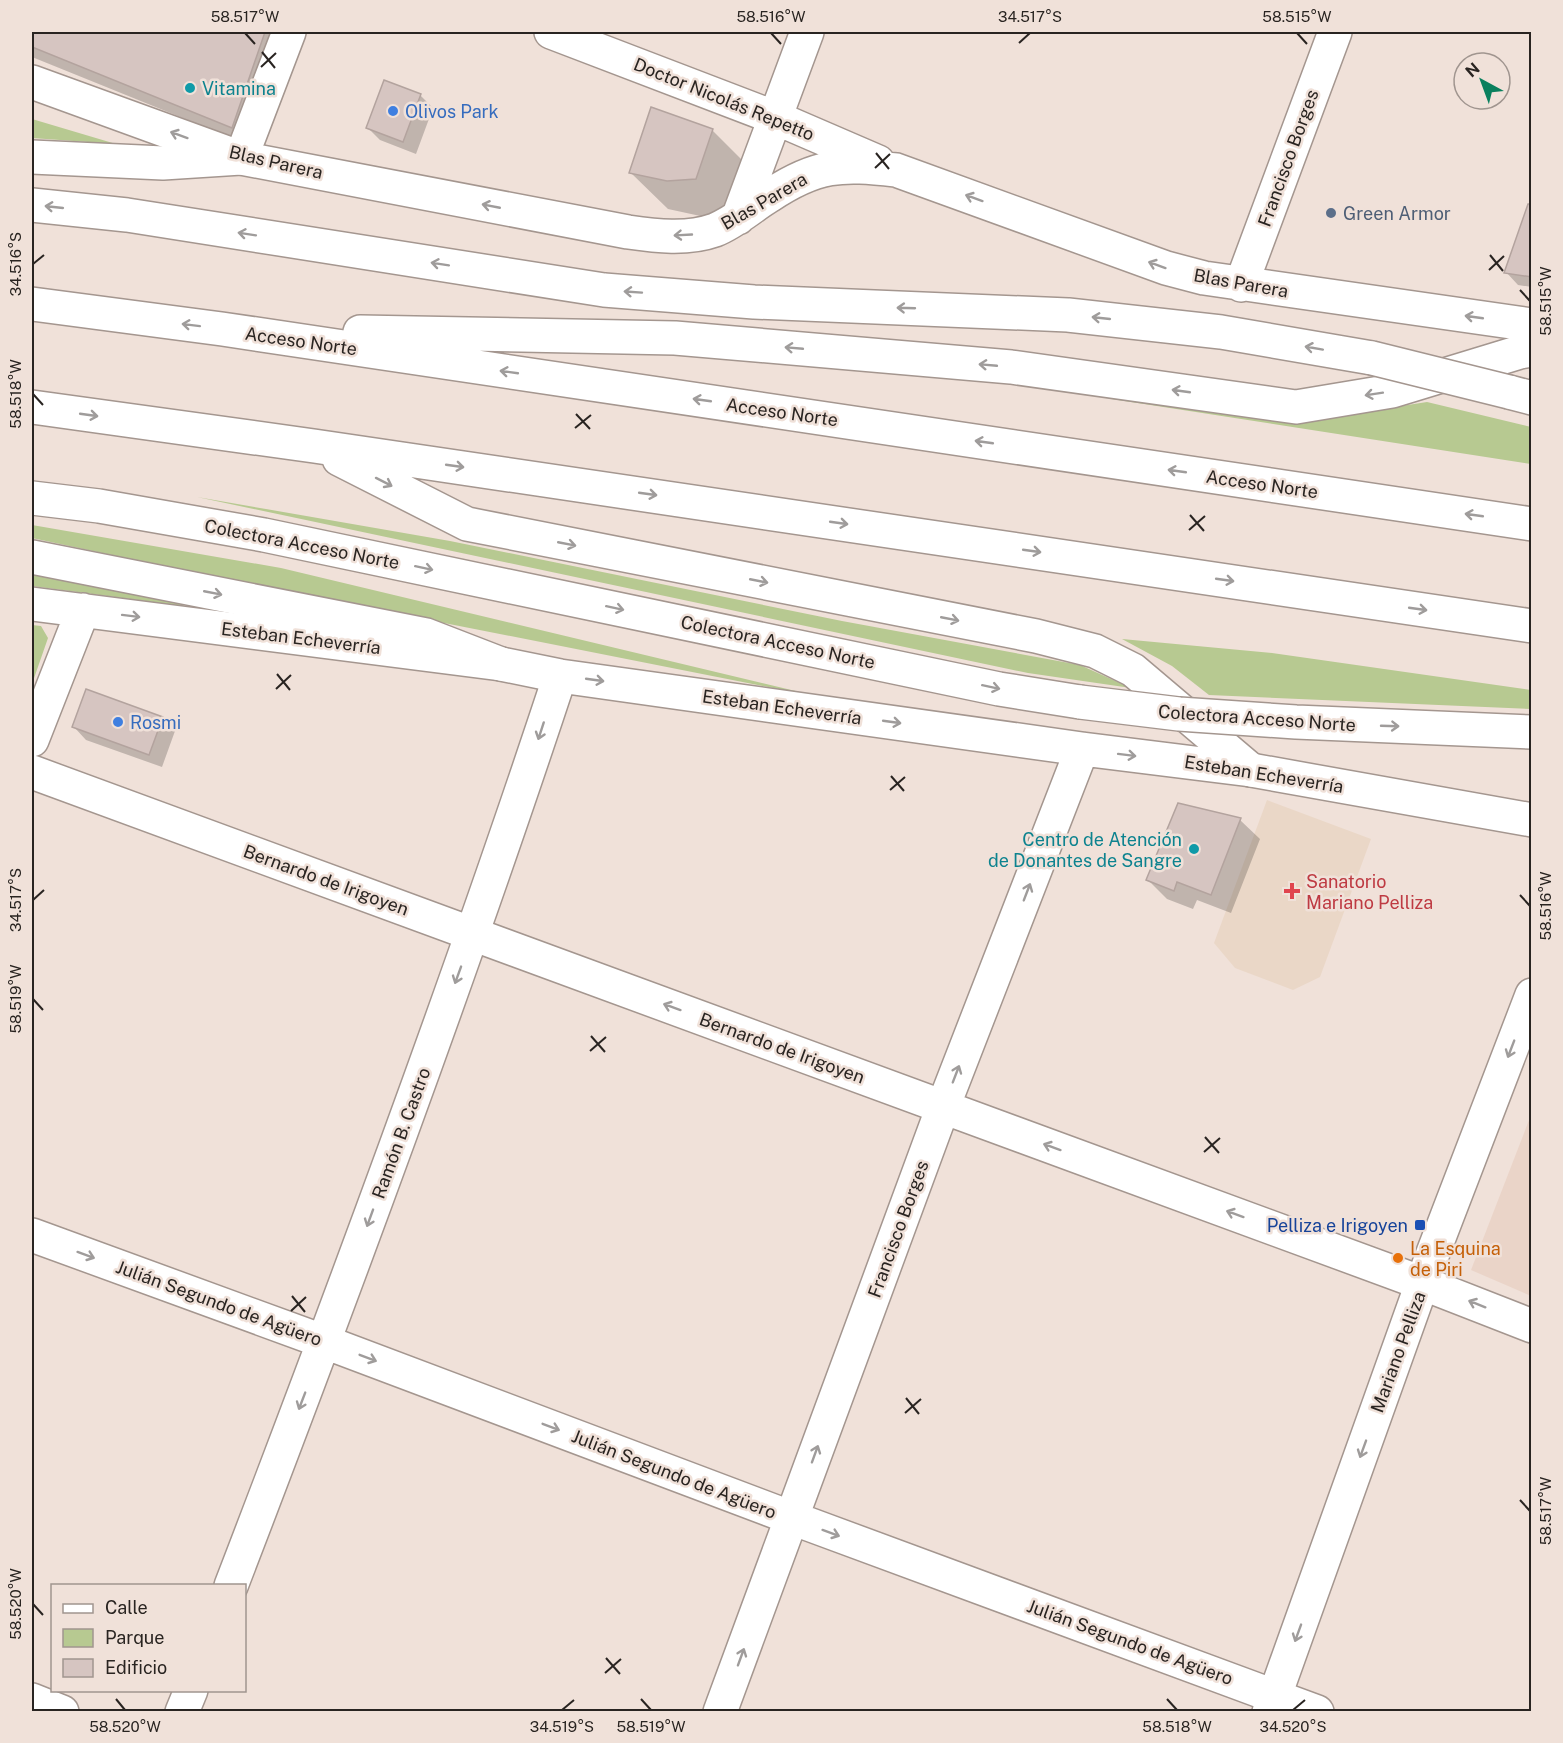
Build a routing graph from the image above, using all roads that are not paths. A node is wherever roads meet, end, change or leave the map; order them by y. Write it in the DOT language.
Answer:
graph roads {
  1 [pos="289,32"];
  2 [pos="550,32"];
  3 [pos="807,32"];
  4 [pos="1335,32"];
  5 [pos="32,82"];
  6 [pos="776,118"];
  7 [pos="32,157"];
  8 [pos="242,158"];
  9 [pos="896,170"];
  10 [pos="32,205"];
  11 [pos="738,218"];
  12 [pos="1241,285"];
  13 [pos="32,304"];
  14 [pos="1532,325"];
  15 [pos="222,329"];
  16 [pos="1532,350"];
  17 [pos="1520,395"];
  18 [pos="32,407"];
  19 [pos="314,446"];
  20 [pos="32,498"];
  21 [pos="1532,524"];
  22 [pos="32,557"];
  23 [pos="32,604"];
  24 [pos="83,610"];
  25 [pos="1532,626"];
  26 [pos="501,664"];
  27 [pos="560,676"];
  28 [pos="1532,732"];
  29 [pos="32,740"];
  30 [pos="1082,749"];
  31 [pos="1251,770"];
  32 [pos="32,772"];
  33 [pos="1532,820"];
  34 [pos="473,934"];
  35 [pos="1532,994"];
  36 [pos="943,1107"];
  37 [pos="32,1235"];
  38 [pos="1422,1283"];
  39 [pos="1532,1326"];
  40 [pos="325,1342"];
  41 [pos="792,1518"];
  42 [pos="232,1584"];
  43 [pos="189,1692"];
  44 [pos="32,1700"];
  45 [pos="1272,1703"];
  46 [pos="62,1712"];
  47 [pos="182,1712"];
  48 [pos="720,1712"];
  49 [pos="1317,1712"];
  1 -- 8 [label="main road"];
  2 -- 6 [label="main road, Doctor Nicolás Repetto"];
  3 -- 6 [label="main road"];
  4 -- 12 [label="main road, Francisco Borges"];
  8 -- 5 [label="main road, Blas Parera, one-way"];
  6 -- 9 [label="main road, Doctor Nicolás Repetto"];
  6 -- 11 [label="main road"];
  7 -- 8 [label="main road"];
  11 -- 8 [label="main road, Blas Parera, one-way"];
  9 -- 11 [label="main road, Blas Parera"];
  12 -- 9 [label="main road, Blas Parera, one-way"];
  17 -- 10 [label="main road, one-way, bridge"];
  14 -- 12 [label="main road, Blas Parera, one-way"];
  15 -- 13 [label="main road, Acceso Norte, one-way"];
  16 -- 15 [label="main road, one-way"];
  21 -- 15 [label="main road, Acceso Norte, one-way"];
  18 -- 19 [label="main road, one-way"];
  19 -- 25 [label="main road, one-way"];
  19 -- 31 [label="main road, one-way"];
  20 -- 28 [label="main road, Colectora Acceso Norte, one-way, bridge"];
  22 -- 26 [label="main road, one-way"];
  23 -- 24 [label="main road, Esteban Echeverría"];
  24 -- 26 [label="main road, Esteban Echeverría, one-way"];
  24 -- 29 [label="main road"];
  26 -- 27 [label="main road, Esteban Echeverría"];
  27 -- 30 [label="main road, Esteban Echeverría, one-way"];
  27 -- 34 [label="main road, Ramón B. Castro, one-way"];
  30 -- 31 [label="main road, Esteban Echeverría, one-way"];
  36 -- 30 [label="main road, Francisco Borges, one-way"];
  31 -- 33 [label="main road, Esteban Echeverría"];
  32 -- 34 [label="main road, Bernardo de Irigoyen"];
  36 -- 34 [label="main road, Bernardo de Irigoyen, one-way"];
  34 -- 40 [label="main road, Ramón B. Castro, one-way"];
  35 -- 38 [label="main road, Mariano Pelliza, one-way"];
  38 -- 36 [label="main road, Bernardo de Irigoyen, one-way"];
  41 -- 36 [label="main road, Francisco Borges, one-way"];
  37 -- 40 [label="main road, Julián Segundo de Agüero, one-way"];
  39 -- 38 [label="main road, Bernardo de Irigoyen, one-way"];
  38 -- 45 [label="main road, Mariano Pelliza, one-way"];
  40 -- 41 [label="main road, Julián Segundo de Agüero, one-way"];
  40 -- 42 [label="main road, Ramón B. Castro, one-way"];
  41 -- 45 [label="main road, Julián Segundo de Agüero, one-way"];
  48 -- 41 [label="main road, Francisco Borges, one-way"];
  43 -- 47 [label="main road"];
  44 -- 46 [label="main road"];
  45 -- 49 [label="main road, Julián Segundo de Agüero"];
}
